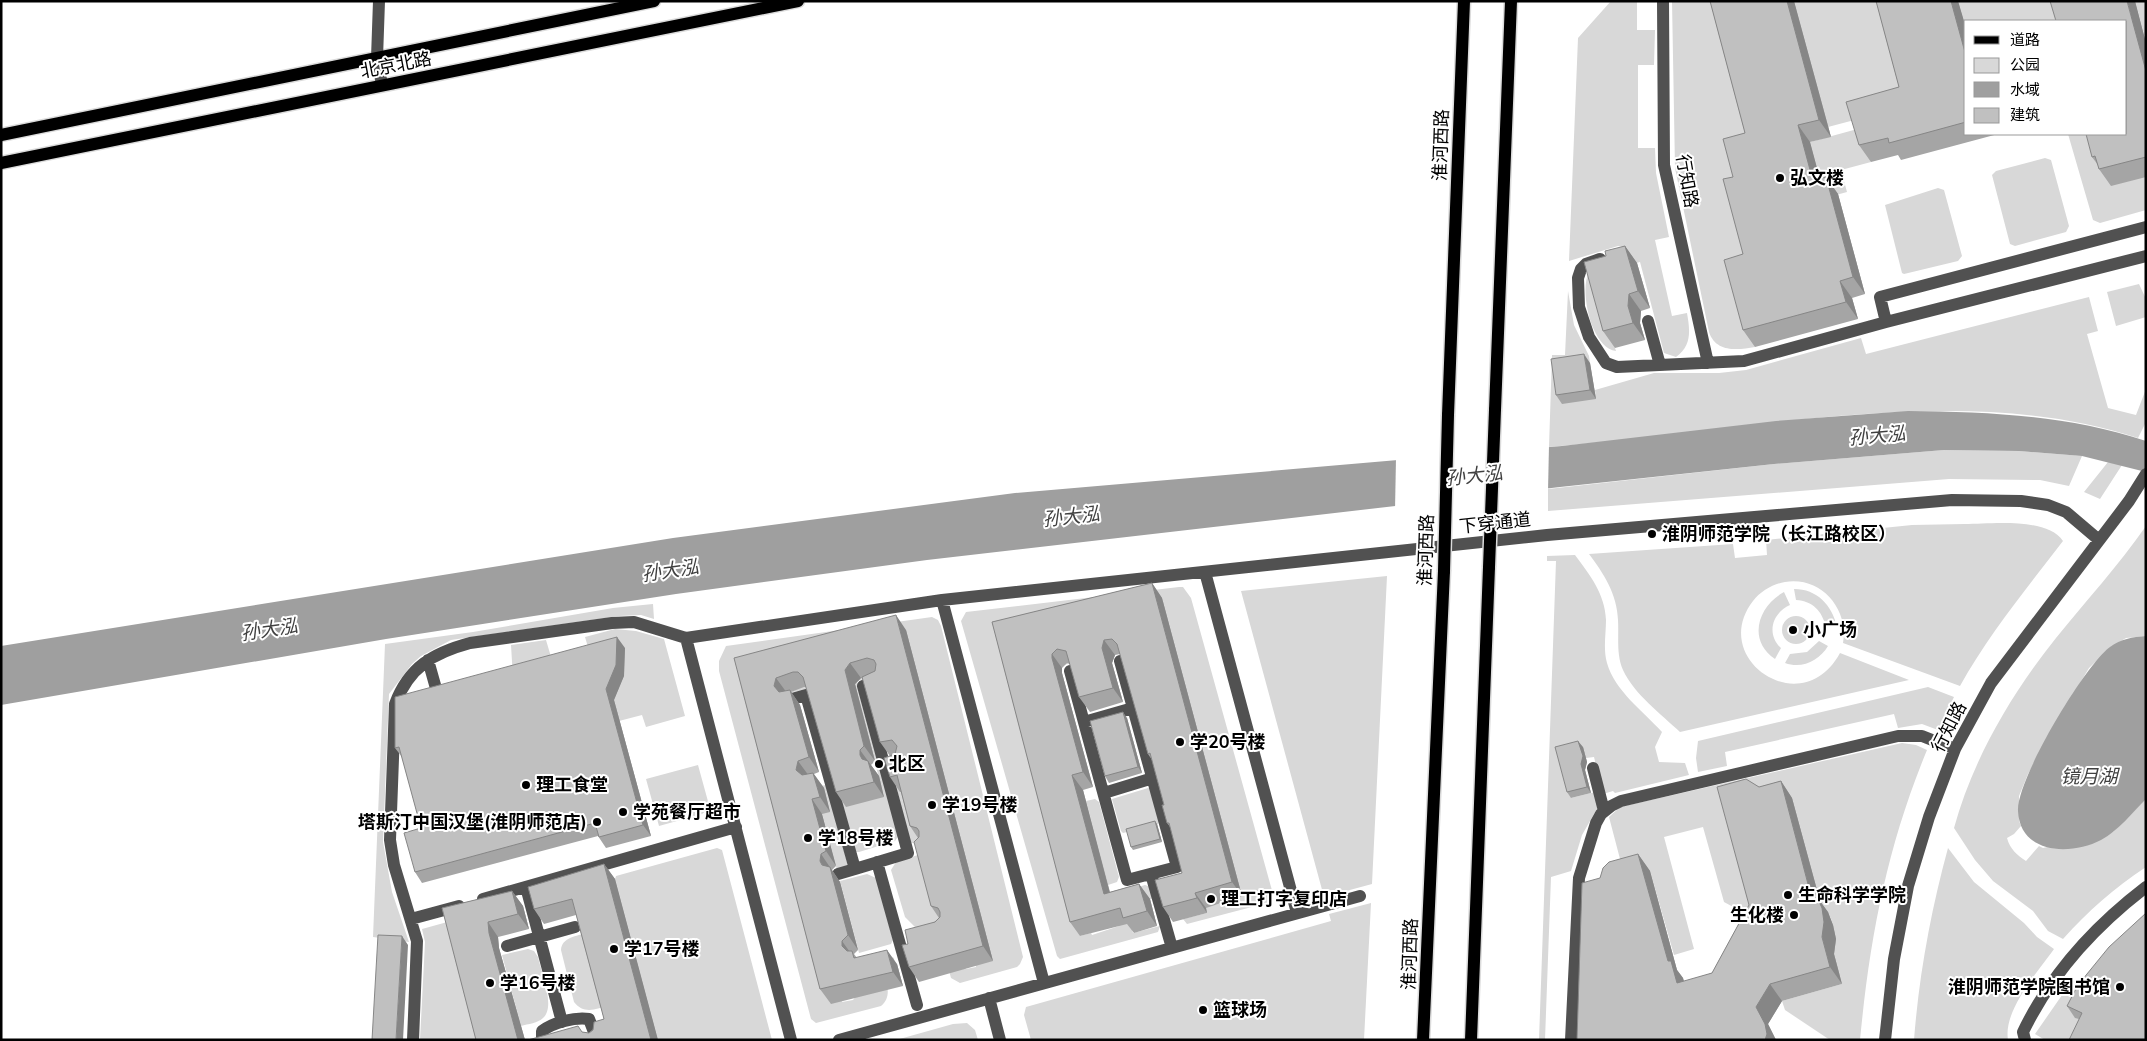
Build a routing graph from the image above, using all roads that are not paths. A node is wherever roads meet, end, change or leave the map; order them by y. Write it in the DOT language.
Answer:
graph roads {
  1 [pos="379,1"];
  2 [pos="654,1"];
  3 [pos="798,1"];
  4 [pos="1464,1"];
  5 [pos="1511,1"];
  6 [pos="1663,1"];
  7 [pos="377,58"];
  8 [pos="382,85"];
  9 [pos="1,135"];
  10 [pos="1,163"];
  11 [pos="2146,228"];
  12 [pos="1612,256"];
  13 [pos="2146,256"];
  14 [pos="1648,320"];
  15 [pos="1886,322"];
  16 [pos="1708,363"];
  17 [pos="1660,366"];
  18 [pos="2146,474"];
  19 [pos="2099,540"];
  20 [pos="1205,572"];
  21 [pos="942,600"];
  22 [pos="686,638"];
  23 [pos="428,660"];
  24 [pos="1120,661"];
  25 [pos="1070,671"];
  26 [pos="879,682"];
  27 [pos="438,692"];
  28 [pos="792,699"];
  29 [pos="1133,708"];
  30 [pos="1084,722"];
  31 [pos="1955,749"];
  32 [pos="900,763"];
  33 [pos="880,768"];
  34 [pos="1593,768"];
  35 [pos="1152,778"];
  36 [pos="834,780"];
  37 [pos="814,782"];
  38 [pos="1104,793"];
  39 [pos="1604,812"];
  40 [pos="736,827"];
  41 [pos="922,849"];
  42 [pos="908,853"];
  43 [pos="877,862"];
  44 [pos="855,869"];
  45 [pos="838,874"];
  46 [pos="1151,874"];
  47 [pos="526,887"];
  48 [pos="2146,887"];
  49 [pos="1360,896"];
  50 [pos="1297,913"];
  51 [pos="411,919"];
  52 [pos="575,927"];
  53 [pos="540,937"];
  54 [pos="903,942"];
  55 [pos="507,946"];
  56 [pos="1172,948"];
  57 [pos="885,951"];
  58 [pos="1044,983"];
  59 [pos="989,998"];
  60 [pos="917,1004"];
  61 [pos="562,1022"];
  62 [pos="413,1040"];
  63 [pos="542,1040"];
  64 [pos="596,1040"];
  65 [pos="791,1040"];
  66 [pos="839,1040"];
  67 [pos="1000,1040"];
  68 [pos="1423,1040"];
  69 [pos="1471,1040"];
  70 [pos="1571,1040"];
  71 [pos="1885,1040"];
  72 [pos="2025,1040"];
  1 -- 7 [label="street"];
  2 -- 7 [label="main road, 北京北路"];
  3 -- 8 [label="main road, 北京北路"];
  4 -- 68 [label="main road, 淮河西路, bridge"];
  5 -- 69 [label="main road, bridge"];
  6 -- 16 [label="street, 行知路"];
  7 -- 8 [label="street"];
  7 -- 9 [label="main road, 北京北路"];
  8 -- 10 [label="main road, 北京北路"];
  11 -- 15 [label="street"];
  12 -- 17 [label="street"];
  13 -- 15 [label="street"];
  14 -- 17 [label="street"];
  15 -- 16 [label="street"];
  16 -- 17 [label="street"];
  18 -- 19 [label="street, 行知路"];
  19 -- 20 [label="street, 下穿通道"];
  19 -- 31 [label="street, 行知路"];
  20 -- 21 [label="street, 下穿通道"];
  20 -- 50 [label="street"];
  21 -- 22 [label="street, 下穿通道"];
  21 -- 58 [label="street"];
  22 -- 23 [label="street"];
  22 -- 40 [label="street"];
  23 -- 27 [label="street"];
  23 -- 51 [label="street"];
  24 -- 29 [label="street"];
  25 -- 30 [label="street"];
  26 -- 33 [label="street"];
  28 -- 36 [label="street"];
  29 -- 30 [label="street"];
  29 -- 35 [label="street"];
  30 -- 38 [label="street"];
  31 -- 39 [label="street"];
  31 -- 71 [label="street, 行知路"];
  32 -- 33 [label="street"];
  33 -- 42 [label="street"];
  34 -- 39 [label="street"];
  35 -- 38 [label="street"];
  35 -- 46 [label="street"];
  36 -- 37 [label="street"];
  36 -- 44 [label="street"];
  38 -- 46 [label="street"];
  39 -- 70 [label="street"];
  40 -- 47 [label="street"];
  40 -- 65 [label="street"];
  41 -- 42 [label="street"];
  42 -- 43 [label="street"];
  43 -- 44 [label="street"];
  43 -- 54 [label="street"];
  44 -- 45 [label="street"];
  46 -- 56 [label="street"];
  47 -- 51 [label="street"];
  47 -- 53 [label="street"];
  48 -- 72 [label="street"];
  49 -- 50 [label="street"];
  50 -- 56 [label="street"];
  51 -- 62 [label="street"];
  52 -- 53 [label="street"];
  53 -- 55 [label="street"];
  53 -- 61 [label="street"];
  54 -- 57 [label="street"];
  54 -- 60 [label="street"];
  56 -- 58 [label="street"];
  58 -- 59 [label="street"];
  59 -- 66 [label="street"];
  59 -- 67 [label="street"];
  61 -- 63 [label="street"];
  61 -- 64 [label="street"];
}
